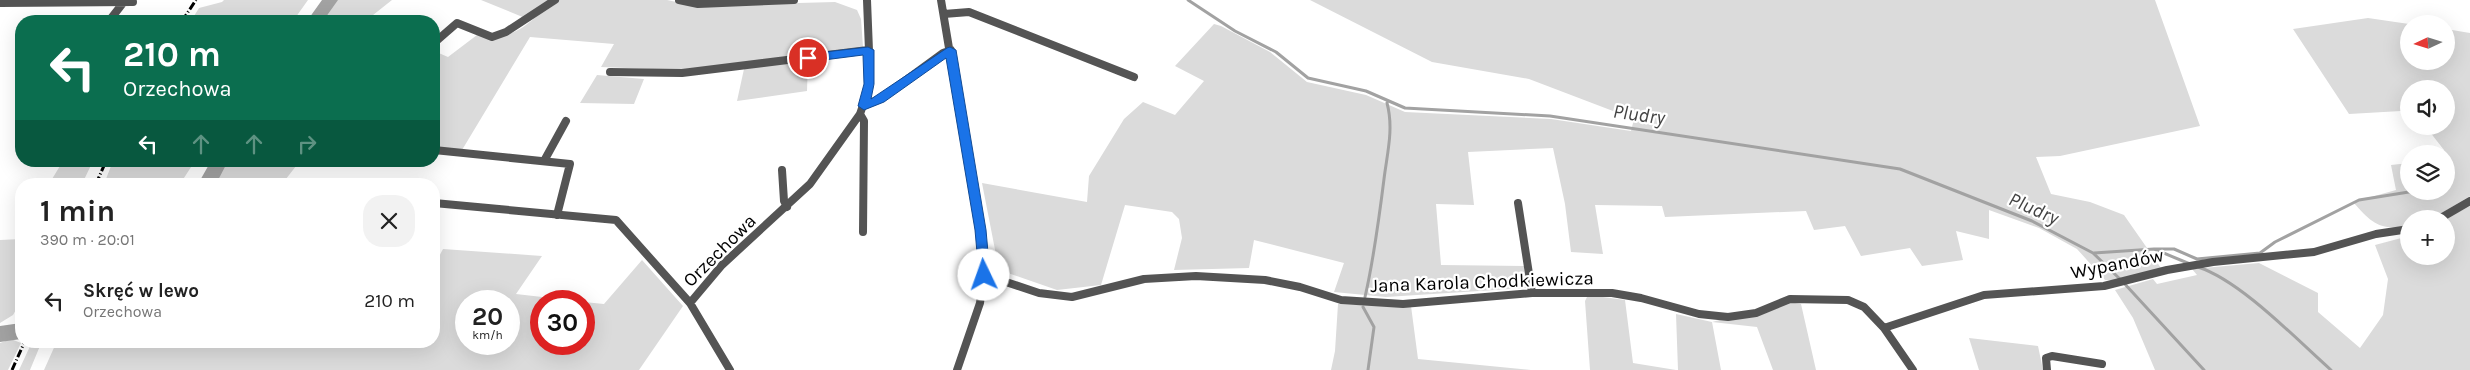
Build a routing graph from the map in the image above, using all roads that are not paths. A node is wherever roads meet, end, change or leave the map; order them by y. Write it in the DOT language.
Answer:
graph roads {
  1 [pos="555,0"];
  2 [pos="679,0"];
  3 [pos="794,0"];
  4 [pos="867,0"];
  5 [pos="941,0"];
  6 [pos="133,2"];
  7 [pos="0,3"];
  8 [pos="123,3"];
  9 [pos="944,14"];
  10 [pos="114,15"];
  11 [pos="440,38"];
  12 [pos="868,50"];
  13 [pos="950,50"];
  14 [pos="610,72"];
  15 [pos="1134,77"];
  16 [pos="864,106"];
  17 [pos="860,114"];
  18 [pos="566,121"];
  19 [pos="440,151"];
  20 [pos="544,161"];
  21 [pos="782,170"];
  22 [pos="2470,201"];
  23 [pos="1518,203"];
  24 [pos="440,204"];
  25 [pos="787,207"];
  26 [pos="2454,210"];
  27 [pos="557,215"];
  28 [pos="2400,230"];
  29 [pos="863,232"];
  30 [pos="984,275"];
  31 [pos="1532,293"];
  32 [pos="690,303"];
  33 [pos="1884,328"];
  34 [pos="2102,364"];
  35 [pos="730,370"];
  36 [pos="956,370"];
  37 [pos="1913,370"];
  38 [pos="2047,370"];
  1 -- 11 [label="street"];
  2 -- 3 [label="street"];
  4 -- 12 [label="street, Orzechowa"];
  5 -- 9 [label="street"];
  6 -- 8 [label="street"];
  7 -- 8 [label="street"];
  8 -- 10 [label="street"];
  9 -- 13 [label="street"];
  9 -- 15 [label="street"];
  12 -- 14 [label="street"];
  12 -- 16 [label="street, Orzechowa"];
  13 -- 16 [label="street"];
  13 -- 30 [label="street"];
  16 -- 17 [label="street, Orzechowa"];
  17 -- 25 [label="street, Orzechowa"];
  17 -- 29 [label="street"];
  18 -- 20 [label="street"];
  19 -- 20 [label="street"];
  20 -- 27 [label="street"];
  21 -- 25 [label="street"];
  22 -- 26 [label="street"];
  23 -- 31 [label="street"];
  24 -- 27 [label="street, Orzechowa"];
  25 -- 32 [label="street, Orzechowa"];
  27 -- 32 [label="street, Orzechowa"];
  28 -- 33 [label="street, Wypandów"];
  30 -- 31 [label="street, Jana Karola Chodkiewicza"];
  30 -- 36 [label="street"];
  31 -- 33 [label="street, Jana Karola Chodkiewicza"];
  32 -- 35 [label="street"];
  33 -- 37 [label="street"];
  34 -- 38 [label="street"];
}
